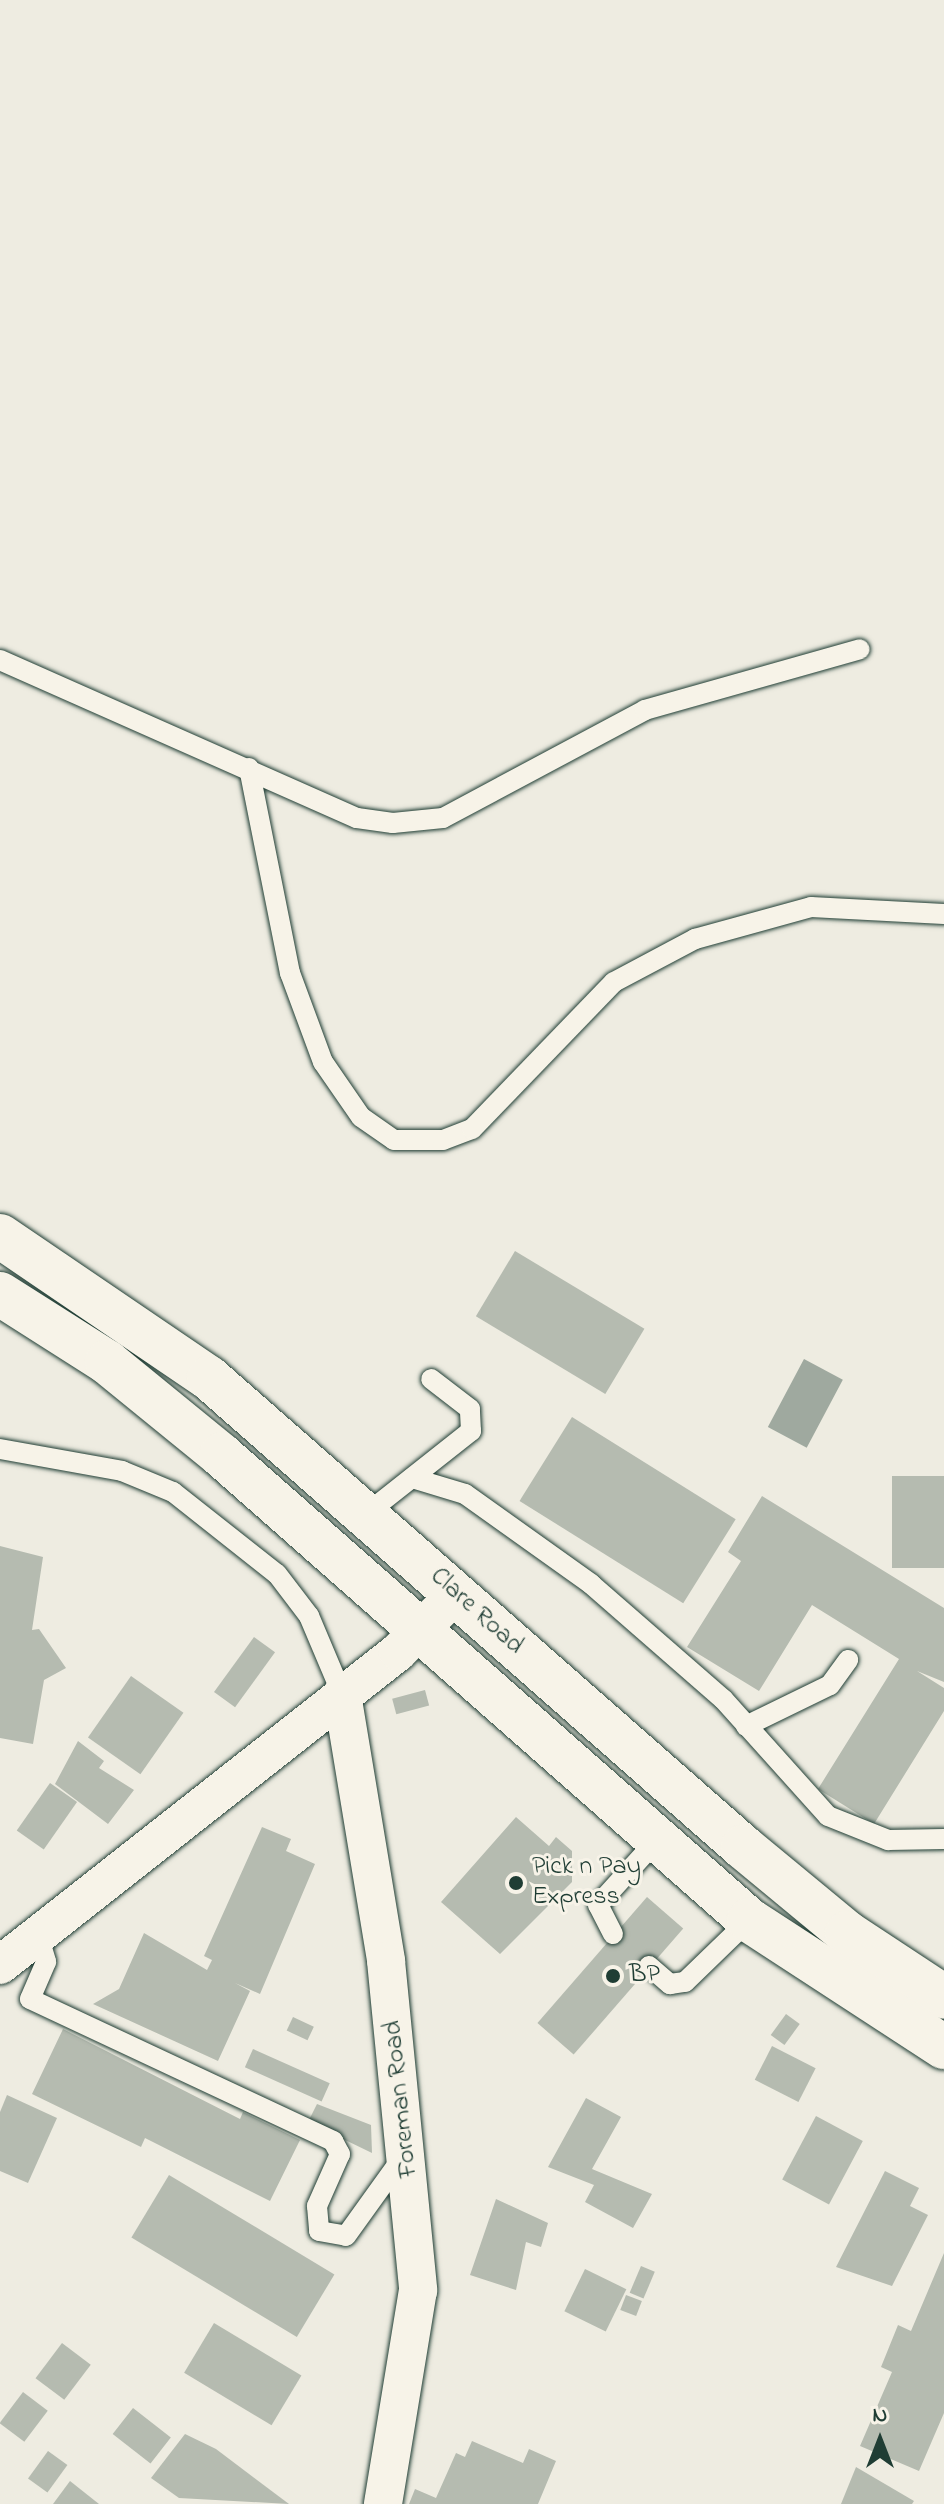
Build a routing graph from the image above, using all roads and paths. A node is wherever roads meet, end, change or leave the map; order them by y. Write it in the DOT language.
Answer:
graph roads {
  1 [pos="860,649"];
  2 [pos="0,660"];
  3 [pos="249,768"];
  4 [pos="944,914"];
  5 [pos="0,1236"];
  6 [pos="0,1294"];
  7 [pos="431,1379"];
  8 [pos="0,1449"];
  9 [pos="412,1478"];
  10 [pos="366,1514"];
  11 [pos="456,1594"];
  12 [pos="420,1629"];
  13 [pos="848,1660"];
  14 [pos="342,1694"];
  15 [pos="746,1726"];
  16 [pos="944,1839"];
  17 [pos="657,1840"];
  18 [pos="749,1920"];
  19 [pos="613,1934"];
  20 [pos="38,1935"];
  21 [pos="0,1965"];
  22 [pos="649,1966"];
  23 [pos="944,1997"];
  24 [pos="944,2047"];
  25 [pos="408,2151"];
  26 [pos="383,2504"];
  1 -- 3 [label="lane"];
  2 -- 3 [label="lane"];
  3 -- 4 [label="lane"];
  5 -- 10 [label="street, Clare Road"];
  6 -- 12 [label="street, Clare Road"];
  7 -- 9 [label="lane"];
  8 -- 14 [label="lane"];
  9 -- 10 [label="lane"];
  9 -- 15 [label="lane"];
  10 -- 11 [label="street, Clare Road"];
  11 -- 12 [label="street"];
  11 -- 23 [label="street, Clare Road"];
  12 -- 14 [label="street"];
  12 -- 17 [label="street, Clare Road"];
  13 -- 15 [label="lane"];
  14 -- 20 [label="street"];
  14 -- 25 [label="street, Foreman Road"];
  15 -- 16 [label="lane"];
  17 -- 18 [label="street, Clare Road"];
  17 -- 19 [label="lane"];
  18 -- 22 [label="lane"];
  18 -- 24 [label="street, Clare Road"];
  20 -- 21 [label="street"];
  20 -- 25 [label="lane"];
  25 -- 26 [label="street, Foreman Road"];
}
